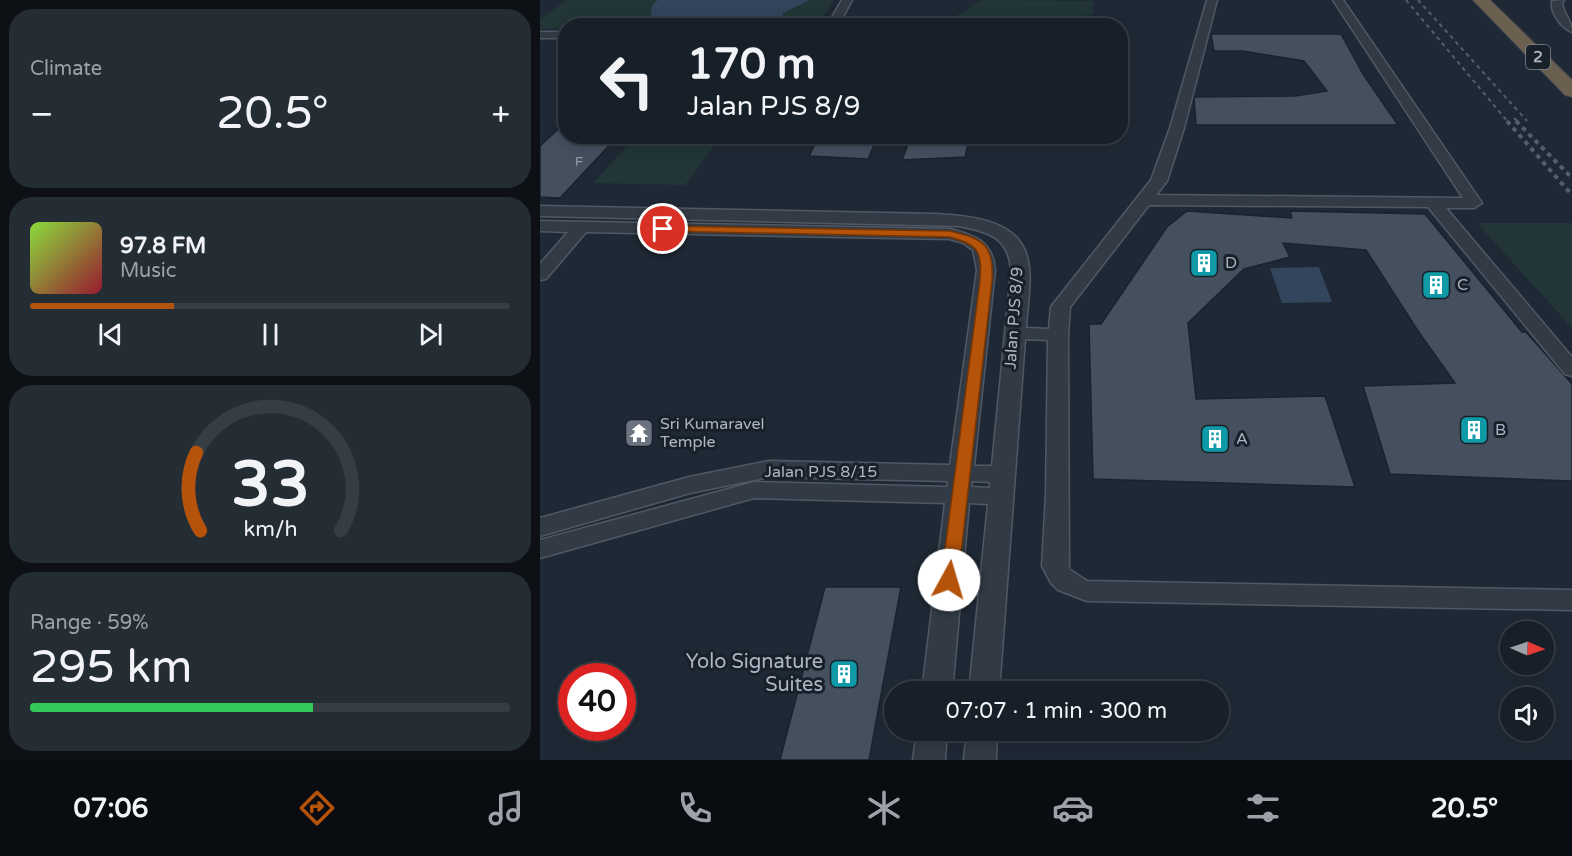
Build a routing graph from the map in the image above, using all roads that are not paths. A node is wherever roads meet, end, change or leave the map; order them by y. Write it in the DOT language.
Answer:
graph roads {
  1 [pos="847,0"];
  2 [pos="1212,0"];
  3 [pos="1338,0"];
  4 [pos="1481,0"];
  5 [pos="1558,6"];
  6 [pos="1514,8"];
  7 [pos="837,18"];
  8 [pos="1572,29"];
  9 [pos="558,35"];
  10 [pos="542,36"];
  11 [pos="1572,68"];
  12 [pos="1572,91"];
  13 [pos="1144,200"];
  14 [pos="1433,203"];
  15 [pos="540,211"];
  16 [pos="734,214"];
  17 [pos="540,226"];
  18 [pos="581,227"];
  19 [pos="724,230"];
  20 [pos="973,232"];
  21 [pos="540,275"];
  22 [pos="1015,333"];
  23 [pos="1058,335"];
  24 [pos="1572,369"];
  25 [pos="960,484"];
  26 [pos="1001,485"];
  27 [pos="540,527"];
  28 [pos="540,549"];
  29 [pos="1572,600"];
  30 [pos="938,681"];
  31 [pos="985,681"];
  32 [pos="931,741"];
  33 [pos="981,741"];
  34 [pos="929,760"];
  35 [pos="980,760"];
  1 -- 7 [label="street"];
  2 -- 13 [label="street"];
  3 -- 14 [label="street"];
  4 -- 12 [label="highway, 2"];
  5 -- 8 [label="street"];
  6 -- 11 [label="highway, 2"];
  9 -- 10 [label="street"];
  13 -- 14 [label="street"];
  13 -- 23 [label="street"];
  14 -- 24 [label="street"];
  15 -- 16 [label="street, Jalan PJS 8/9"];
  16 -- 19 [label="street"];
  16 -- 20 [label="street, Jalan PJS 8/9"];
  17 -- 18 [label="street, Jalan PJS 8/9"];
  18 -- 19 [label="street, Jalan PJS 8/9"];
  18 -- 21 [label="street"];
  19 -- 20 [label="street, Jalan PJS 8/9"];
  20 -- 22 [label="street, Jalan PJS 8/9"];
  20 -- 25 [label="street, Jalan PJS 8/9"];
  22 -- 23 [label="street"];
  22 -- 26 [label="street, Jalan PJS 8/9"];
  23 -- 29 [label="street"];
  25 -- 26 [label="street, Jalan PJS 8/15"];
  25 -- 27 [label="street, Jalan PJS 8/15"];
  25 -- 28 [label="street, Jalan PJS 8/15"];
  25 -- 30 [label="street, Jalan PJS 8/9"];
  26 -- 31 [label="street, Jalan PJS 8/9"];
  32 -- 34 [label="street"];
  33 -- 35 [label="street"];
}
